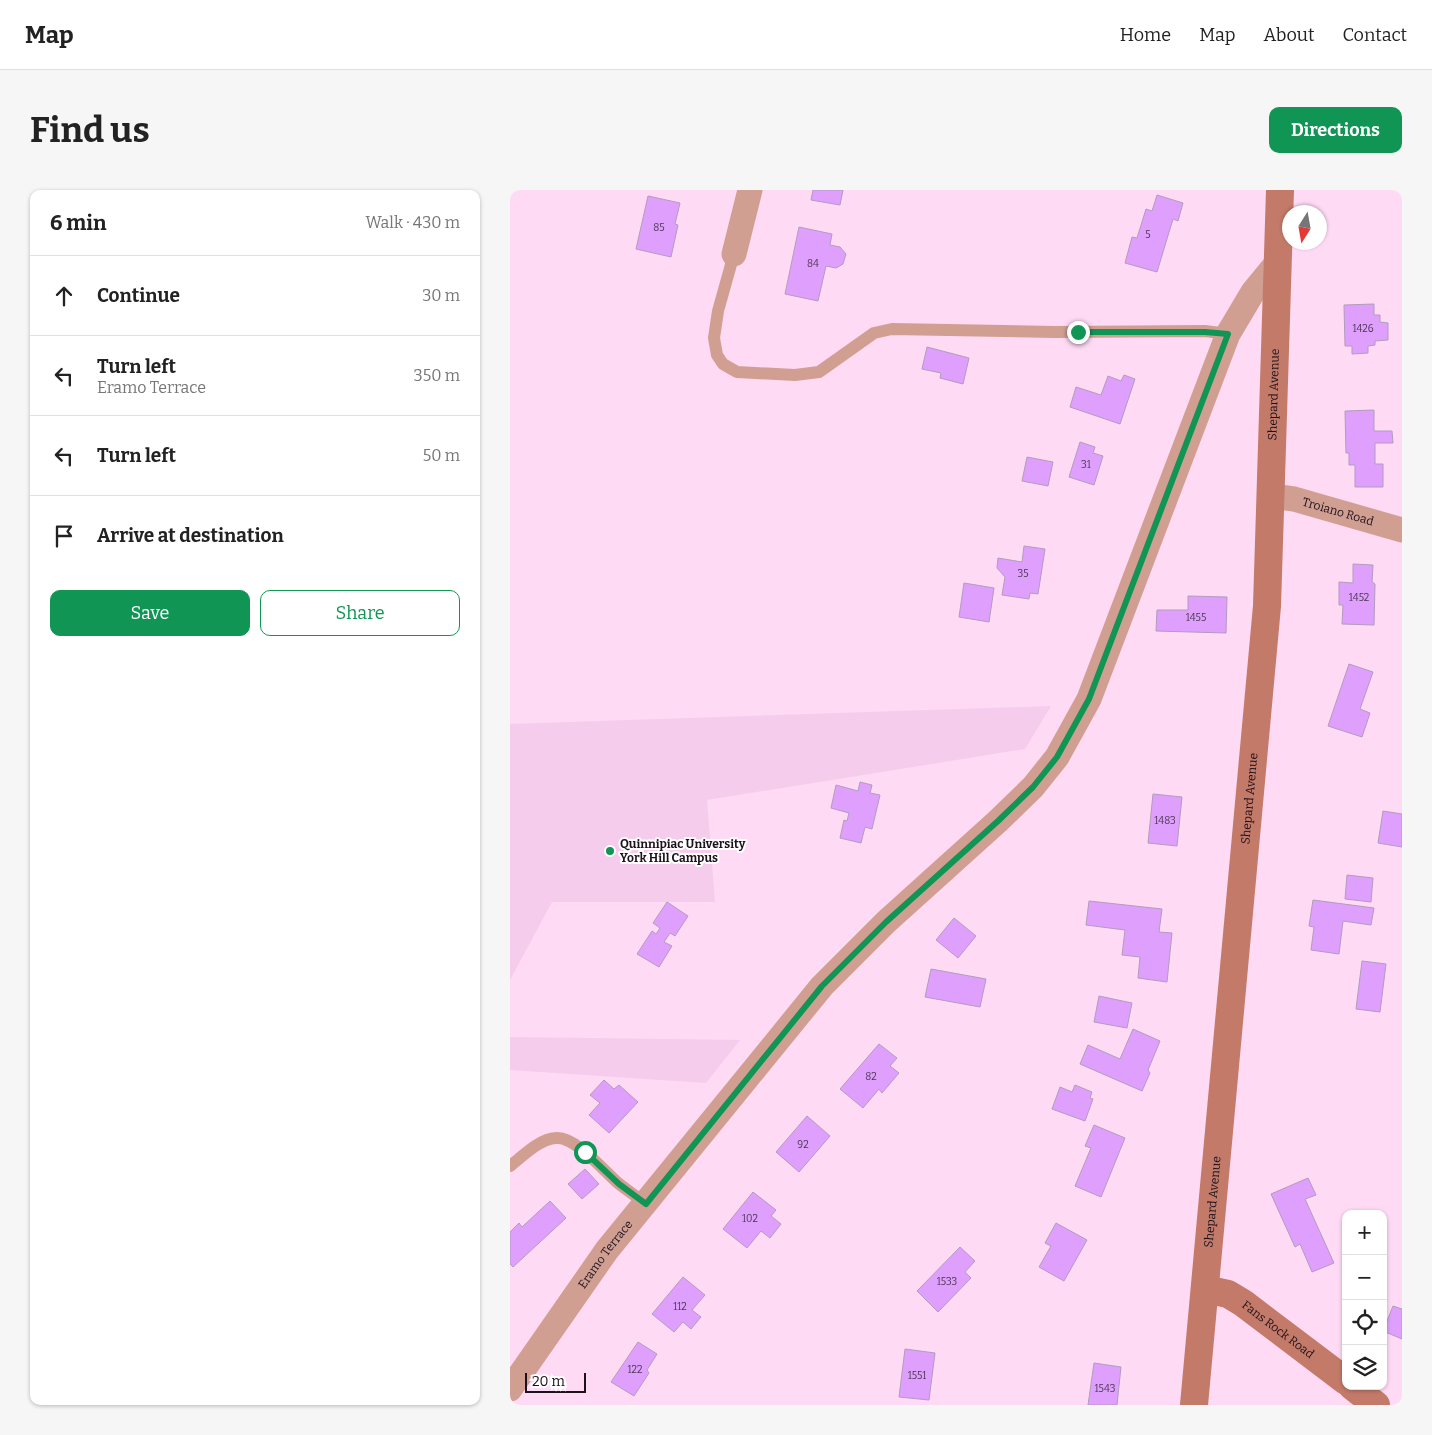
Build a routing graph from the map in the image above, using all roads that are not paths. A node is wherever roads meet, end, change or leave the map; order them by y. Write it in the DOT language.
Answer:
graph roads {
  1 [pos="750,190"];
  2 [pos="1280,190"];
  3 [pos="734,254"];
  4 [pos="1276,264"];
  5 [pos="1228,334"];
  6 [pos="1272,496"];
  7 [pos="1402,530"];
  8 [pos="510,1166"];
  9 [pos="646,1204"];
  10 [pos="1205,1289"];
  11 [pos="1342,1378"];
  12 [pos="510,1389"];
  13 [pos="1357,1390"];
  14 [pos="1194,1405"];
  15 [pos="1376,1405"];
  1 -- 3 [label="street"];
  2 -- 4 [label="main road, Shepard Avenue"];
  3 -- 5 [label="lane"];
  4 -- 5 [label="street, Eramo Terrace"];
  4 -- 6 [label="main road, Shepard Avenue"];
  5 -- 9 [label="street, Eramo Terrace"];
  6 -- 7 [label="street, Troiano Road"];
  6 -- 10 [label="main road, Shepard Avenue"];
  8 -- 9 [label="lane"];
  9 -- 12 [label="street, Eramo Terrace"];
  10 -- 11 [label="main road, Fans Rock Road"];
  10 -- 14 [label="main road, Shepard Avenue"];
  13 -- 15 [label="main road"];
}
